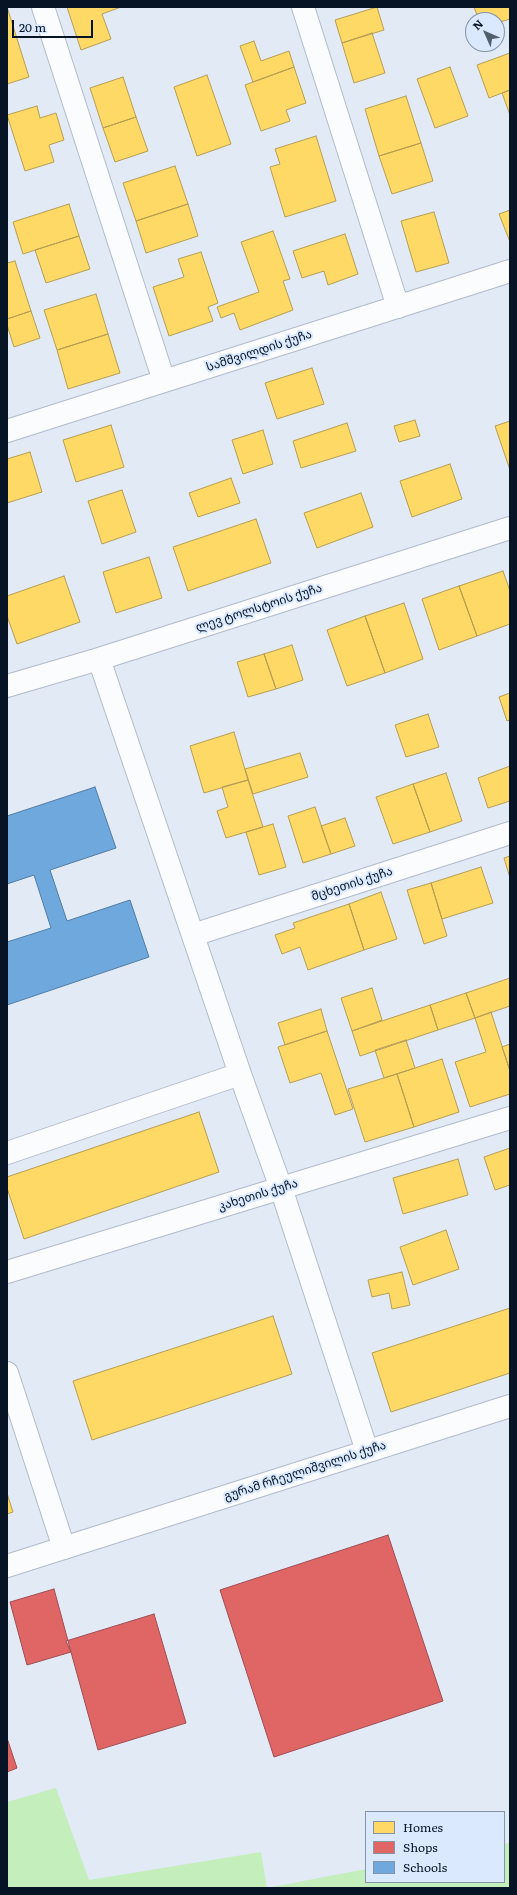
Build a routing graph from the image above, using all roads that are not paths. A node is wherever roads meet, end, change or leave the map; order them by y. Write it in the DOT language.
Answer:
graph roads {
  1 [pos="42,7"];
  2 [pos="303,7"];
  3 [pos="510,271"];
  4 [pos="398,307"];
  5 [pos="164,381"];
  6 [pos="7,431"];
  7 [pos="510,528"];
  8 [pos="99,659"];
  9 [pos="7,686"];
  10 [pos="510,833"];
  11 [pos="193,935"];
  12 [pos="240,1074"];
  13 [pos="510,1118"];
  14 [pos="7,1153"];
  15 [pos="280,1188"];
  16 [pos="7,1272"];
  17 [pos="7,1374"];
  18 [pos="510,1406"];
  19 [pos="368,1451"];
  20 [pos="64,1548"];
  21 [pos="7,1566"];
  1 -- 5 [label="street"];
  2 -- 4 [label="street"];
  3 -- 4 [label="street, სამშვილდის ქუჩა"];
  4 -- 5 [label="street, სამშვილდის ქუჩა"];
  5 -- 6 [label="street, სამშვილდის ქუჩა"];
  7 -- 8 [label="street, ლევ ტოლსტოის ქუჩა"];
  8 -- 9 [label="street, ლევ ტოლსტოის ქუჩა"];
  8 -- 11 [label="street"];
  10 -- 11 [label="street, მცხეთის ქუჩა"];
  11 -- 12 [label="street"];
  12 -- 14 [label="street"];
  12 -- 15 [label="street"];
  13 -- 15 [label="street, კახეთის ქუჩა"];
  15 -- 16 [label="street, კახეთის ქუჩა"];
  15 -- 19 [label="street"];
  17 -- 20 [label="street"];
  18 -- 19 [label="street, გურამ რჩეულიშვილის ქუჩა"];
  19 -- 20 [label="street, გურამ რჩეულიშვილის ქუჩა"];
  20 -- 21 [label="street"];
}
